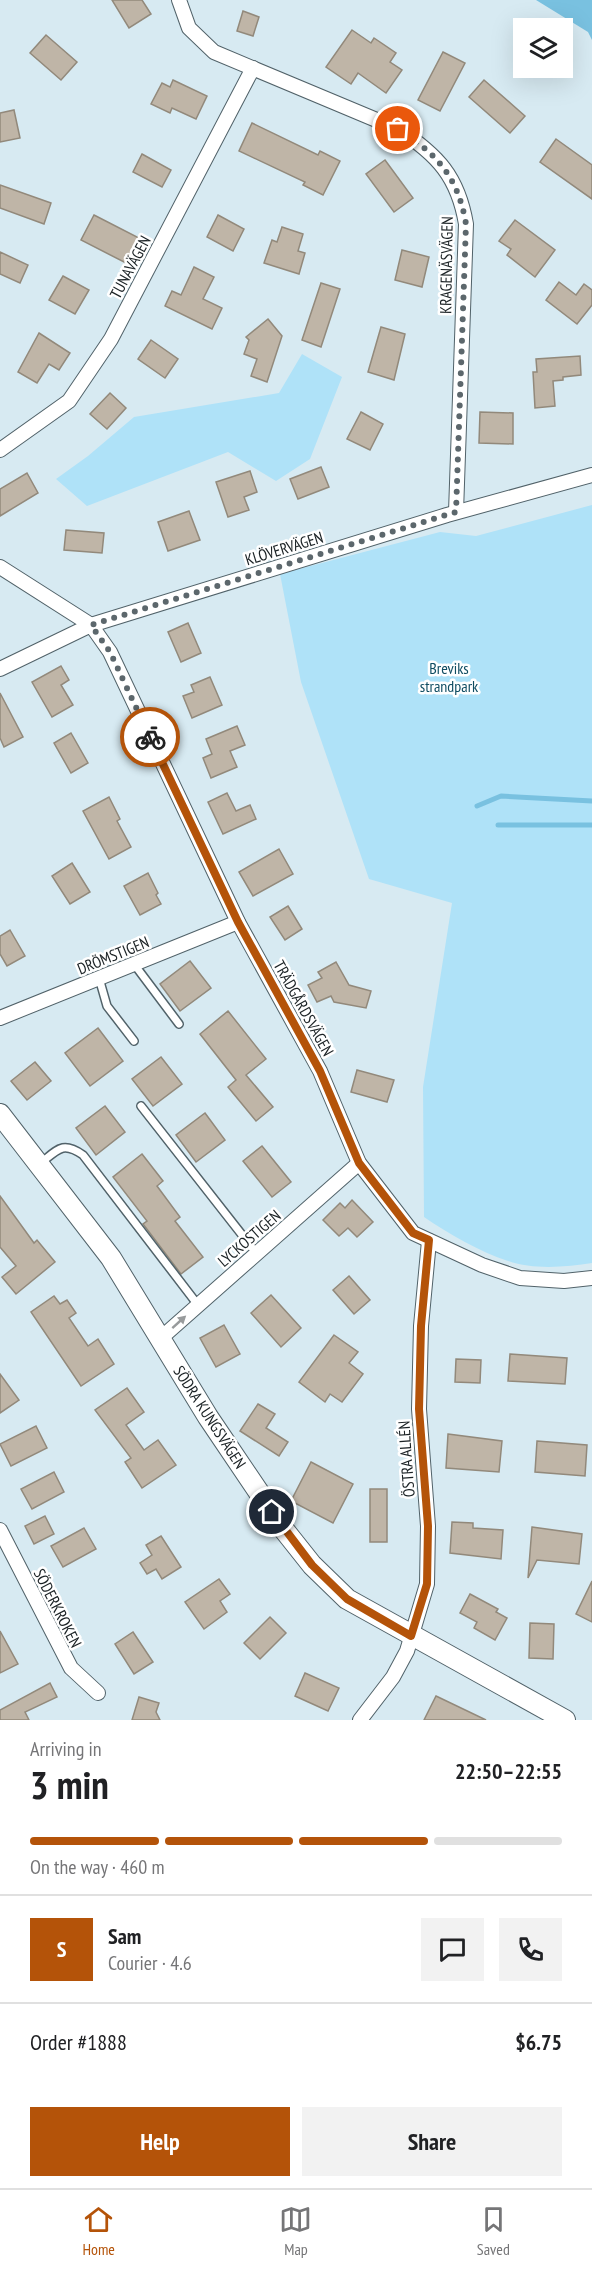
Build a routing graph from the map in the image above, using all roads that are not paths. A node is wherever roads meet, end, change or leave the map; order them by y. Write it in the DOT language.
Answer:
graph roads {
  1 [pos="179,0"];
  2 [pos="253,68"];
  3 [pos="0,450"];
  4 [pos="592,476"];
  5 [pos="456,512"];
  6 [pos="0,567"];
  7 [pos="91,625"];
  8 [pos="0,669"];
  9 [pos="238,922"];
  10 [pos="134,964"];
  11 [pos="99,978"];
  12 [pos="0,1018"];
  13 [pos="179,1024"];
  14 [pos="134,1041"];
  15 [pos="141,1106"];
  16 [pos="0,1114"];
  17 [pos="359,1163"];
  18 [pos="39,1165"];
  19 [pos="429,1240"];
  20 [pos="257,1254"];
  21 [pos="592,1278"];
  22 [pos="198,1305"];
  23 [pos="161,1338"];
  24 [pos="0,1530"];
  25 [pos="411,1636"];
  26 [pos="98,1693"];
  27 [pos="360,1720"];
  28 [pos="565,1720"];
  1 -- 2 [label="street, KRAGENÄSVÄGEN"];
  2 -- 3 [label="street, TUNAVÄGEN"];
  2 -- 5 [label="street, KRAGENÄSVÄGEN"];
  4 -- 5 [label="street, KLÖVERVÄGEN"];
  5 -- 7 [label="street, KLÖVERVÄGEN"];
  6 -- 7 [label="street"];
  7 -- 8 [label="street, KLÖVERVÄGEN"];
  7 -- 9 [label="street, TRÄDGÅRDSVÄGEN"];
  9 -- 10 [label="street, DRÖMSTIGEN"];
  9 -- 17 [label="street, TRÄDGÅRDSVÄGEN"];
  10 -- 11 [label="street, DRÖMSTIGEN"];
  10 -- 13 [label="lane"];
  11 -- 12 [label="street, DRÖMSTIGEN"];
  11 -- 14 [label="lane"];
  15 -- 20 [label="lane"];
  16 -- 18 [label="street, SÖDRA KUNGSVÄGEN"];
  17 -- 19 [label="street, TRÄDGÅRDSVÄGEN"];
  17 -- 20 [label="street, LYCKOSTIGEN"];
  18 -- 22 [label="lane"];
  18 -- 23 [label="street, SÖDRA KUNGSVÄGEN"];
  19 -- 21 [label="street, TRÄDGÅRDSVÄGEN"];
  19 -- 25 [label="street, ÖSTRA ALLÉN"];
  20 -- 22 [label="street, LYCKOSTIGEN"];
  23 -- 22 [label="street, LYCKOSTIGEN, one-way"];
  23 -- 25 [label="street, SÖDRA KUNGSVÄGEN"];
  24 -- 26 [label="street, SÖDERKROKEN"];
  25 -- 27 [label="street, ÖSTRA ALLÉN"];
  25 -- 28 [label="street, SÖDRA KUNGSVÄGEN"];
}
